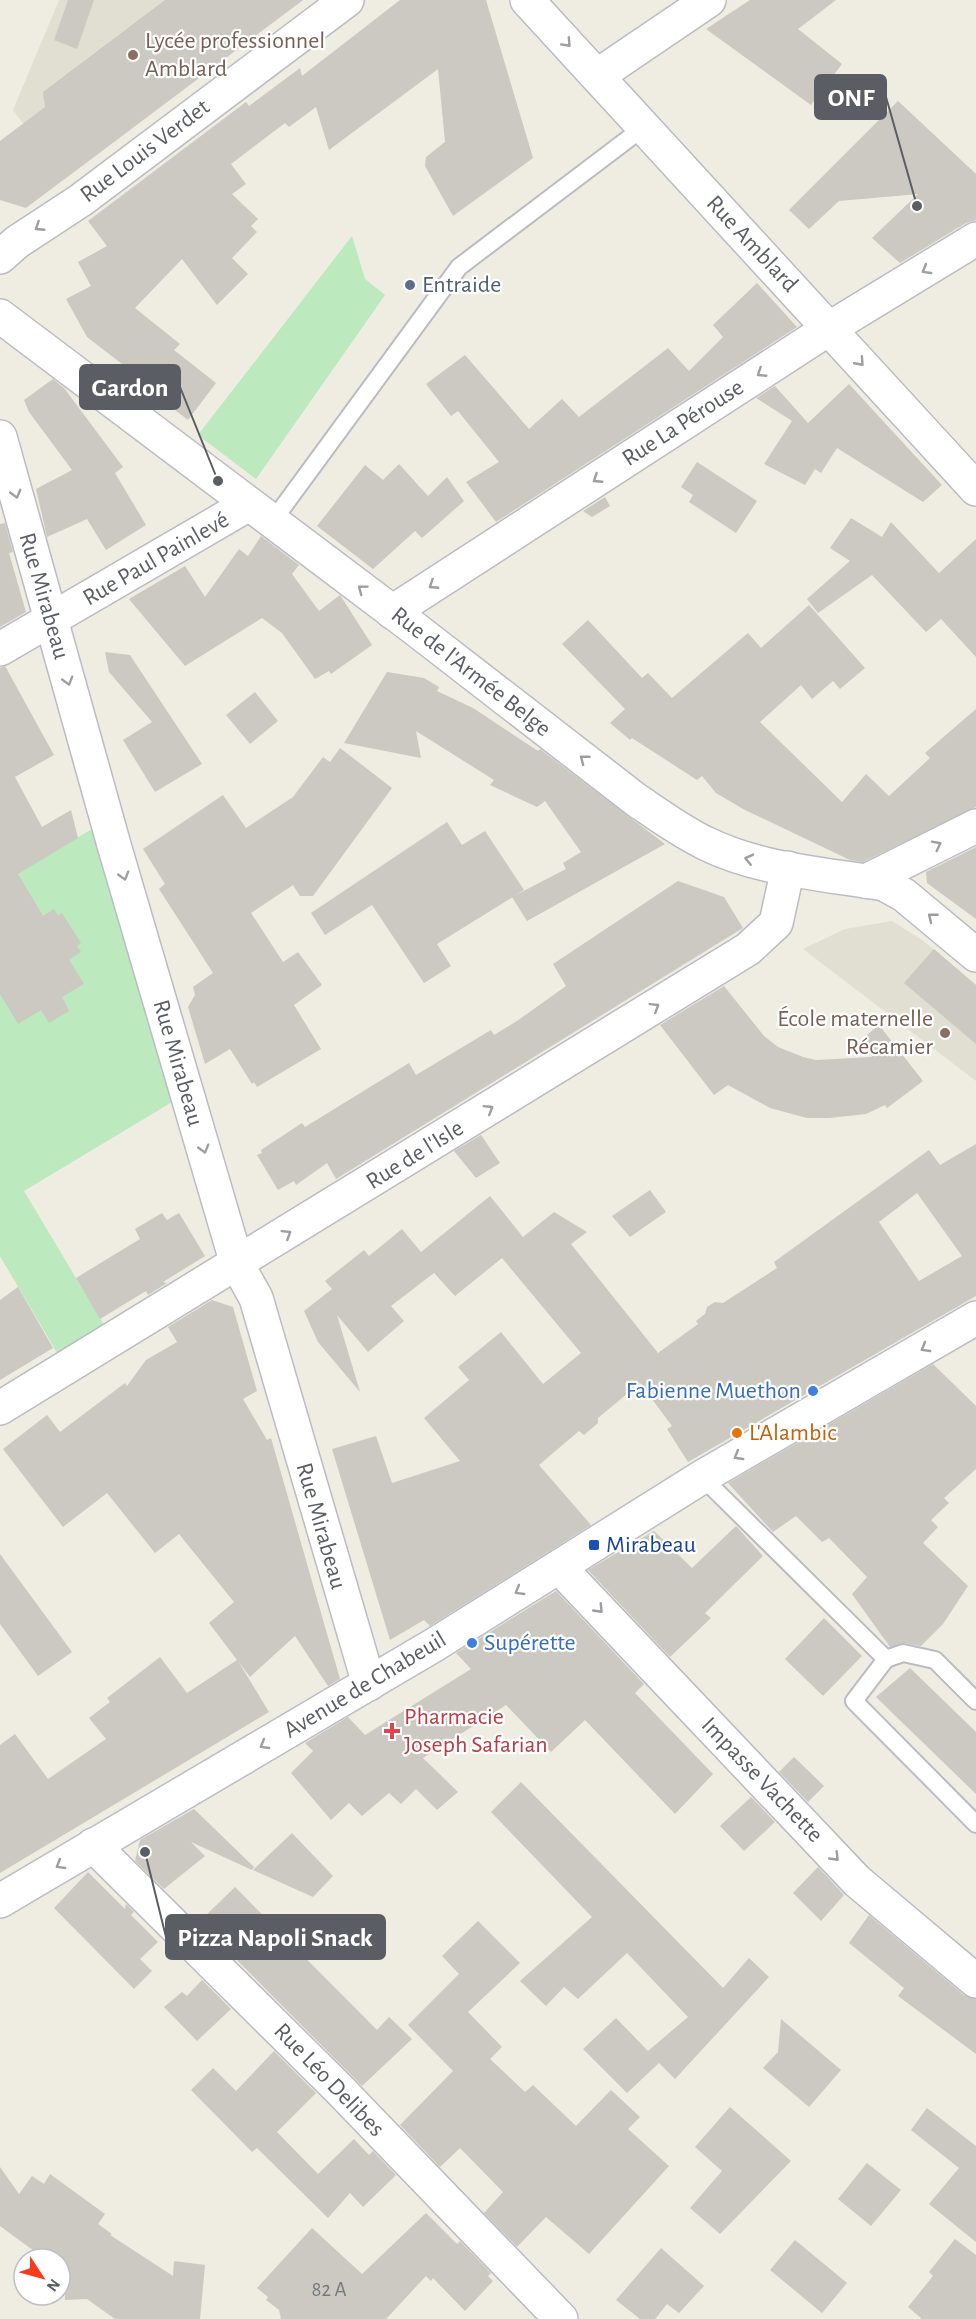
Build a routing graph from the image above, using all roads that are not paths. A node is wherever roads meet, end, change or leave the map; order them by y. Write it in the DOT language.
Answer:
graph roads {
  1 [pos="346,0"];
  2 [pos="527,0"];
  3 [pos="709,0"];
  4 [pos="597,76"];
  5 [pos="644,127"];
  6 [pos="976,239"];
  7 [pos="0,257"];
  8 [pos="0,316"];
  9 [pos="830,328"];
  10 [pos="0,437"];
  11 [pos="976,489"];
  12 [pos="260,513"];
  13 [pos="392,612"];
  14 [pos="51,620"];
  15 [pos="0,649"];
  16 [pos="976,826"];
  17 [pos="788,868"];
  18 [pos="866,881"];
  19 [pos="976,955"];
  20 [pos="237,1264"];
  21 [pos="976,1318"];
  22 [pos="0,1408"];
  23 [pos="702,1477"];
  24 [pos="559,1567"];
  25 [pos="886,1659"];
  26 [pos="369,1684"];
  27 [pos="976,1701"];
  28 [pos="976,1824"];
  29 [pos="93,1845"];
  30 [pos="0,1901"];
  31 [pos="976,1981"];
  32 [pos="561,2319"];
  1 -- 7 [label="street, Rue Louis Verdet, one-way"];
  2 -- 4 [label="street, Rue Amblard, one-way"];
  3 -- 4 [label="street"];
  4 -- 5 [label="street, Rue Amblard"];
  5 -- 9 [label="street, Rue Amblard"];
  5 -- 12 [label="lane"];
  6 -- 9 [label="street, Rue La Pérouse, one-way"];
  8 -- 12 [label="street, Rue de l'Armée Belge"];
  9 -- 11 [label="street, Rue Amblard, one-way"];
  9 -- 13 [label="street, Rue La Pérouse, one-way"];
  10 -- 14 [label="street, Rue Mirabeau, one-way"];
  13 -- 12 [label="street, Rue de l'Armée Belge, one-way"];
  12 -- 14 [label="street, Rue Paul Painlevé"];
  17 -- 13 [label="street, Rue de l'Armée Belge, one-way"];
  14 -- 15 [label="street, Rue Paul Painlevé"];
  14 -- 20 [label="street, Rue Mirabeau, one-way"];
  18 -- 16 [label="street, one-way"];
  17 -- 18 [label="street, Rue de l'Armée Belge"];
  20 -- 17 [label="street, Rue de l'Isle, one-way"];
  19 -- 18 [label="street, Rue de l'Armée Belge, one-way"];
  20 -- 22 [label="street, Rue de l'Isle"];
  20 -- 26 [label="street, Rue Mirabeau"];
  21 -- 23 [label="street, Avenue de Chabeuil, one-way"];
  23 -- 24 [label="street, Avenue de Chabeuil"];
  23 -- 25 [label="lane"];
  24 -- 26 [label="street, Avenue de Chabeuil, one-way"];
  24 -- 31 [label="street, Impasse Vachette, one-way"];
  25 -- 27 [label="lane"];
  25 -- 28 [label="lane"];
  26 -- 29 [label="street, Avenue de Chabeuil, one-way"];
  29 -- 30 [label="street, Avenue de Chabeuil, one-way"];
  29 -- 32 [label="street, Rue Léo Delibes"];
}
